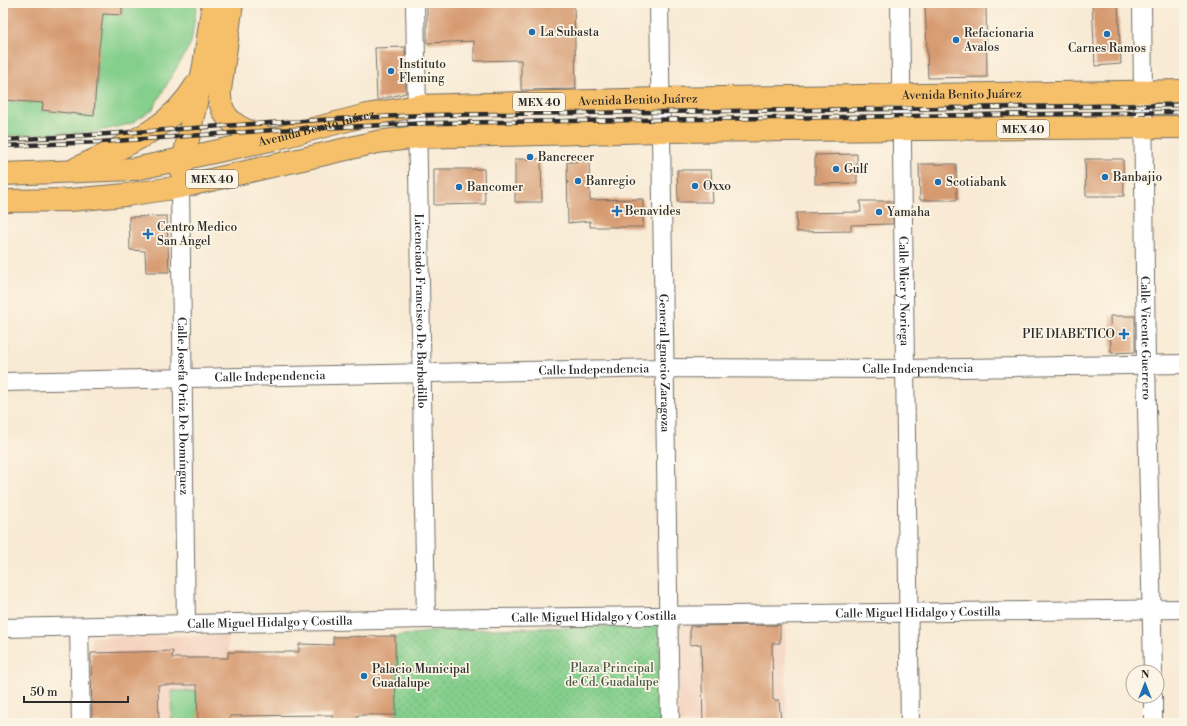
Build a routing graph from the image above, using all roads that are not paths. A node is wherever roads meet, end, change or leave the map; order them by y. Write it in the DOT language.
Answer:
graph roads {
  1 [pos="213,3"];
  2 [pos="232,3"];
  3 [pos="415,3"];
  4 [pos="659,3"];
  5 [pos="900,3"];
  6 [pos="1142,3"];
  7 [pos="204,66"];
  8 [pos="1184,91"];
  9 [pos="1144,92"];
  10 [pos="902,96"];
  11 [pos="660,99"];
  12 [pos="417,106"];
  13 [pos="194,113"];
  14 [pos="1184,127"];
  15 [pos="1143,128"];
  16 [pos="903,130"];
  17 [pos="660,131"];
  18 [pos="418,137"];
  19 [pos="274,139"];
  20 [pos="209,152"];
  21 [pos="184,159"];
  22 [pos="66,173"];
  23 [pos="3,174"];
  24 [pos="234,174"];
  25 [pos="180,187"];
  26 [pos="3,201"];
  27 [pos="1146,364"];
  28 [pos="1184,364"];
  29 [pos="664,368"];
  30 [pos="906,368"];
  31 [pos="422,372"];
  32 [pos="182,378"];
  33 [pos="3,382"];
  34 [pos="1152,610"];
  35 [pos="1184,610"];
  36 [pos="908,614"];
  37 [pos="668,616"];
  38 [pos="426,619"];
  39 [pos="186,625"];
  40 [pos="79,627"];
  41 [pos="3,628"];
  42 [pos="1153,664"];
  43 [pos="1153,704"];
  44 [pos="81,723"];
  45 [pos="670,723"];
  46 [pos="910,723"];
  47 [pos="1154,723"];
  1 -- 7 [label="main road"];
  2 -- 19 [label="main road"];
  3 -- 12 [label="street, Licenciado Francisco De Barbadillo"];
  4 -- 11 [label="street, General Ignacio Zaragoza"];
  5 -- 10 [label="street, Calle Mier y Noriega"];
  6 -- 9 [label="street, Calle Vicente Guerrero"];
  7 -- 13 [label="main road"];
  7 -- 22 [label="main road"];
  8 -- 9 [label="main road, Avenida Benito Juárez / MEX 40"];
  9 -- 10 [label="main road, Avenida Benito Juárez / MEX 40"];
  9 -- 15 [label="street, Calle Vicente Guerrero"];
  10 -- 11 [label="main road, Avenida Benito Juárez / MEX 40"];
  10 -- 16 [label="street, Calle Mier y Noriega"];
  11 -- 12 [label="main road, Avenida Benito Juárez / MEX 40"];
  11 -- 17 [label="street, General Ignacio Zaragoza"];
  12 -- 18 [label="street, Licenciado Francisco De Barbadillo"];
  12 -- 19 [label="main road, Avenida Benito Juárez / MEX 40"];
  13 -- 20 [label="main road"];
  13 -- 21 [label="main road"];
  14 -- 15 [label="main road, MEX 40"];
  15 -- 16 [label="main road, MEX 40"];
  15 -- 27 [label="street, Calle Vicente Guerrero"];
  16 -- 17 [label="main road, MEX 40"];
  16 -- 30 [label="street, Calle Mier y Noriega"];
  17 -- 18 [label="main road, MEX 40"];
  17 -- 29 [label="street, General Ignacio Zaragoza"];
  18 -- 24 [label="main road, MEX 40"];
  18 -- 31 [label="street, Licenciado Francisco De Barbadillo"];
  19 -- 20 [label="main road, Avenida Benito Juárez / MEX 40"];
  20 -- 21 [label="main road, Avenida Benito Juárez / MEX 40"];
  20 -- 24 [label="main road"];
  21 -- 22 [label="main road, Avenida Benito Juárez / MEX 40"];
  21 -- 25 [label="main road"];
  22 -- 23 [label="main road, Avenida Benito Juárez / MEX 40"];
  24 -- 25 [label="main road, MEX 40"];
  25 -- 26 [label="main road, MEX 40"];
  25 -- 32 [label="street, Calle Josefa Ortiz De Domínguez"];
  27 -- 28 [label="street, Calle Independencia"];
  27 -- 30 [label="street, Calle Independencia"];
  27 -- 34 [label="street, Calle Vicente Guerrero"];
  29 -- 30 [label="street, Calle Independencia"];
  29 -- 31 [label="street, Calle Independencia"];
  29 -- 37 [label="street, General Ignacio Zaragoza"];
  30 -- 36 [label="street, Calle Mier y Noriega"];
  31 -- 32 [label="street, Calle Independencia"];
  31 -- 38 [label="street, Licenciado Francisco De Barbadillo"];
  32 -- 33 [label="street, Calle Independencia"];
  32 -- 39 [label="street, Calle Josefa Ortiz De Domínguez"];
  34 -- 35 [label="street, Calle Miguel Hidalgo y Costilla"];
  34 -- 36 [label="street, Calle Miguel Hidalgo y Costilla"];
  34 -- 42 [label="street, Calle Vicente Guerrero"];
  36 -- 37 [label="street, Calle Miguel Hidalgo y Costilla"];
  36 -- 46 [label="street, Calle Mier y Noriega"];
  37 -- 38 [label="street, Calle Miguel Hidalgo y Costilla"];
  37 -- 45 [label="street, General Ignacio Zaragoza"];
  38 -- 39 [label="street, Calle Miguel Hidalgo y Costilla"];
  39 -- 40 [label="street, Calle Miguel Hidalgo y Costilla"];
  40 -- 41 [label="street, Calle Miguel Hidalgo y Costilla"];
  40 -- 44 [label="street"];
  43 -- 47 [label="street"];
}
